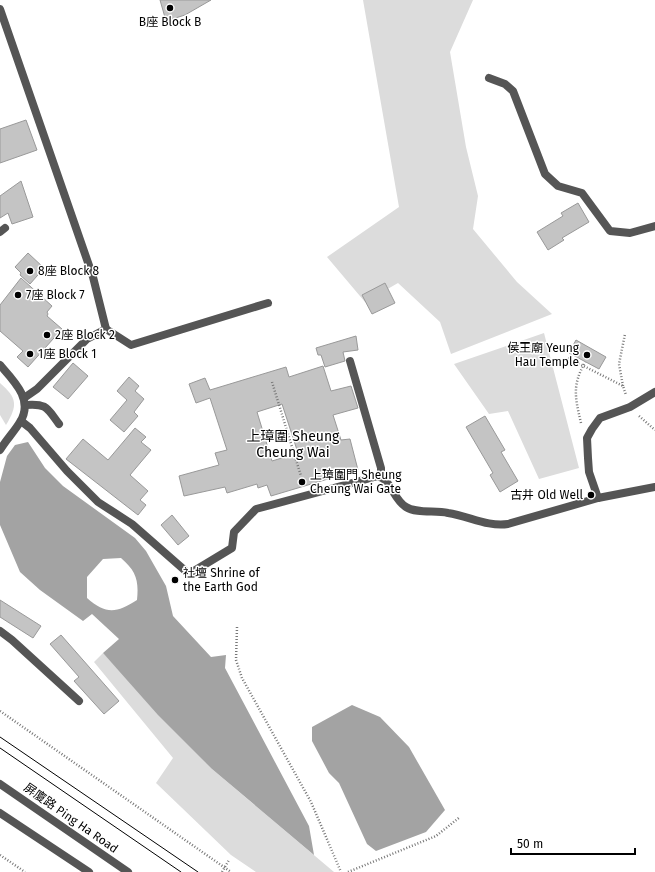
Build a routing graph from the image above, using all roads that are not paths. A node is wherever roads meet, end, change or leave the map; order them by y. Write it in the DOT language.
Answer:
graph roads {
  1 [pos="0,9"];
  2 [pos="489,78"];
  3 [pos="655,226"];
  4 [pos="268,303"];
  5 [pos="106,329"];
  6 [pos="350,361"];
  7 [pos="0,365"];
  8 [pos="655,392"];
  9 [pos="24,401"];
  10 [pos="21,421"];
  11 [pos="59,424"];
  12 [pos="0,450"];
  13 [pos="381,477"];
  14 [pos="655,487"];
  15 [pos="598,498"];
  16 [pos="0,632"];
  17 [pos="79,701"];
  18 [pos="0,784"];
  19 [pos="0,812"];
  20 [pos="83,870"];
  21 [pos="128,872"];
  1 -- 5 [label="street"];
  2 -- 3 [label="street"];
  4 -- 5 [label="street"];
  5 -- 9 [label="street"];
  6 -- 13 [label="street"];
  7 -- 9 [label="street"];
  8 -- 15 [label="street"];
  9 -- 10 [label="street"];
  9 -- 11 [label="street"];
  10 -- 12 [label="street"];
  10 -- 13 [label="street"];
  13 -- 15 [label="street"];
  14 -- 15 [label="street"];
  16 -- 17 [label="street"];
  18 -- 21 [label="street, 屏廈路 Ping Ha Road"];
  19 -- 20 [label="street"];
}
